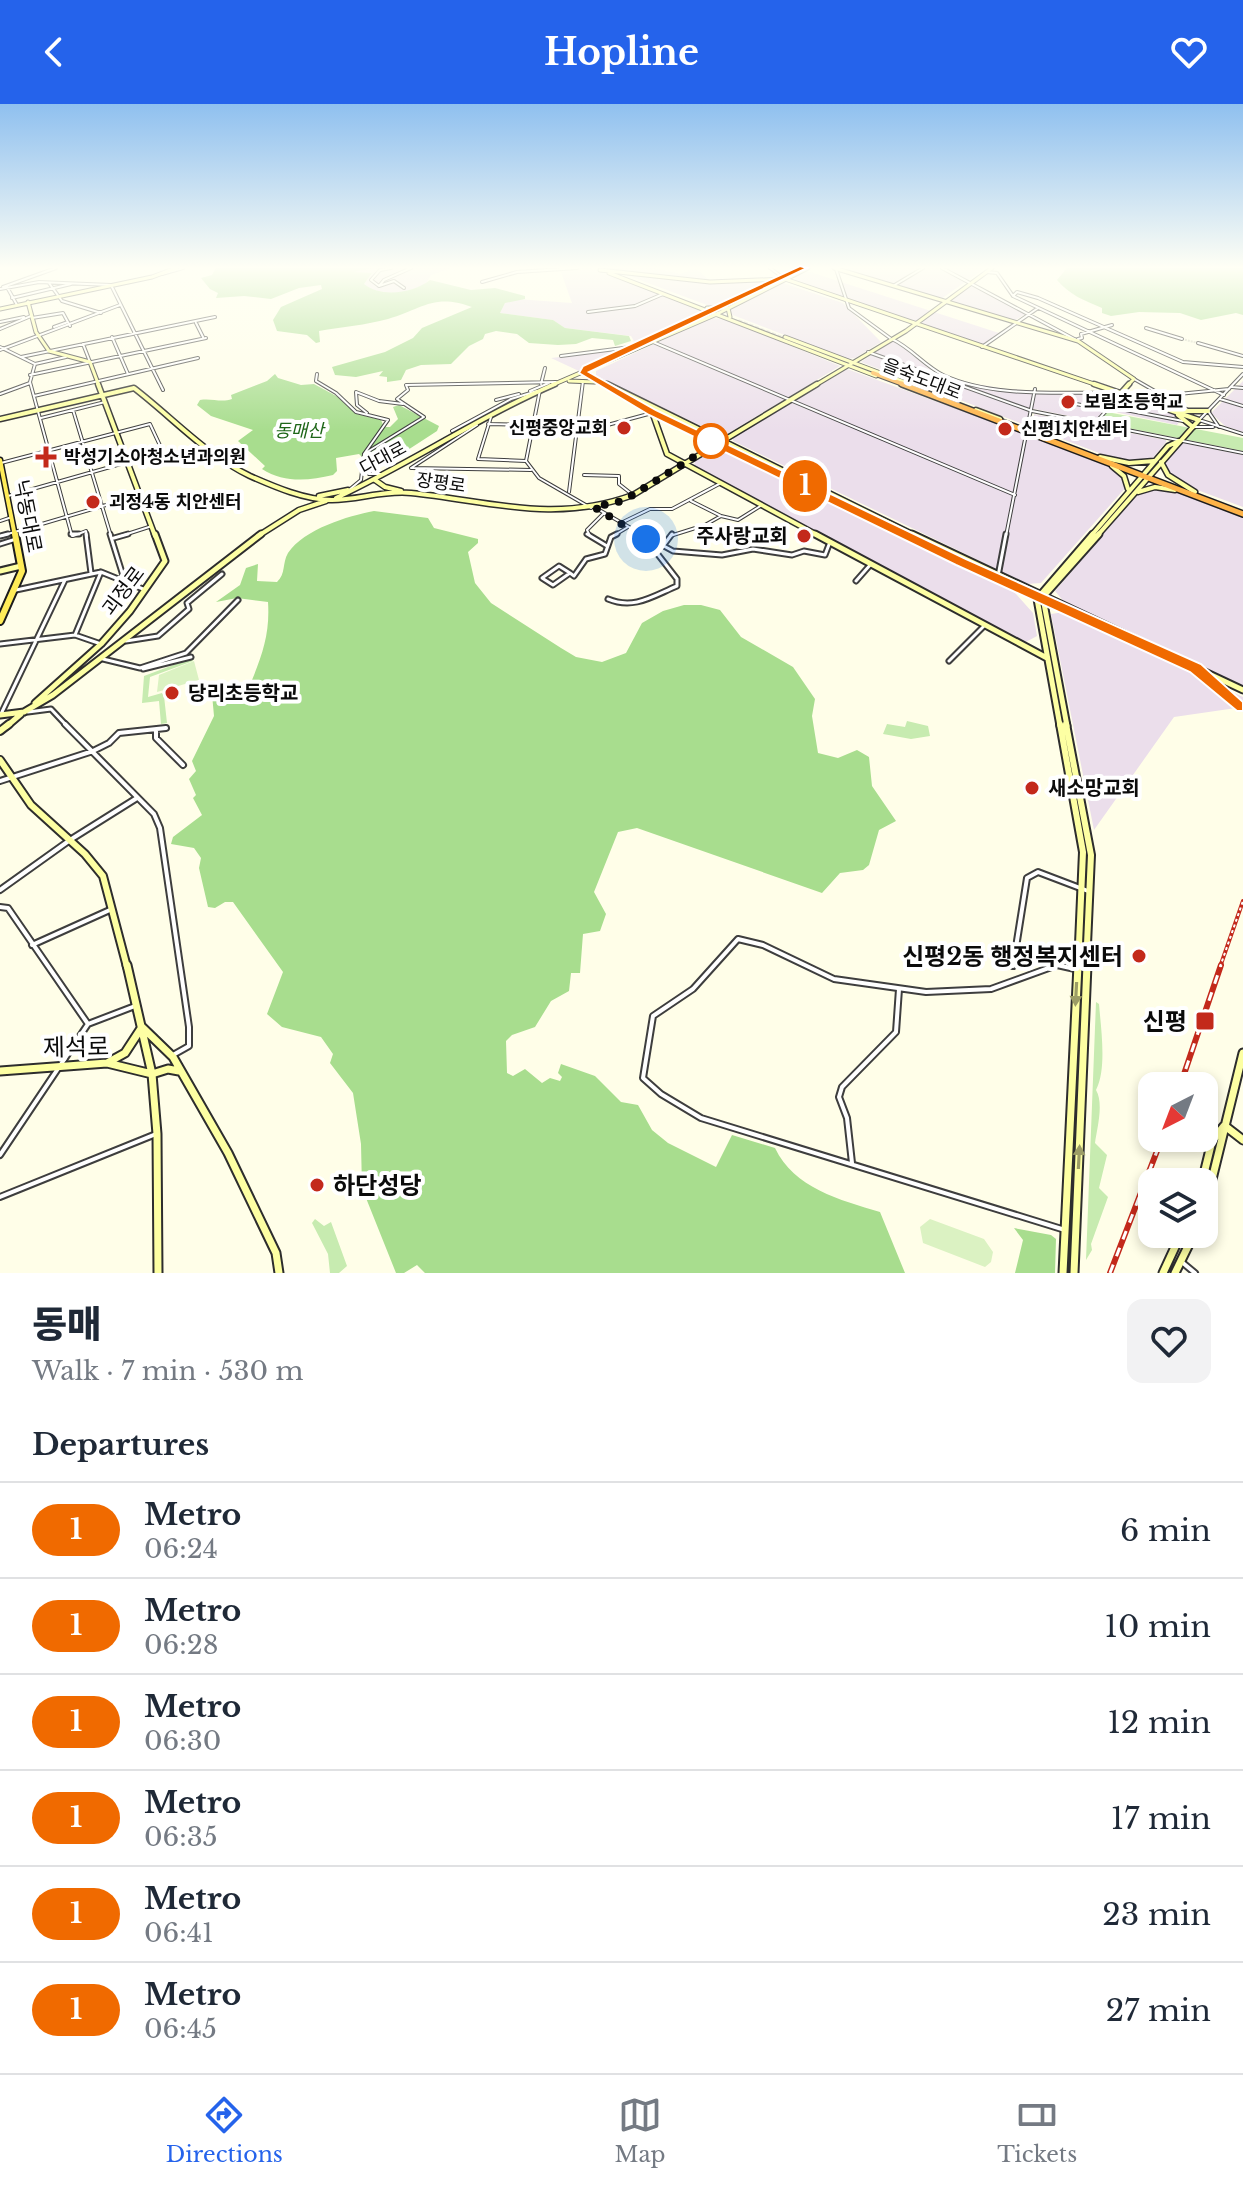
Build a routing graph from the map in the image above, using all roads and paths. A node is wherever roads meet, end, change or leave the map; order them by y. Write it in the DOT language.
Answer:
graph roads {
  1 [pos="68,322"];
  2 [pos="195,322"];
  3 [pos="1015,322"];
  4 [pos="34,323"];
  5 [pos="66,323"];
  6 [pos="78,323"];
  7 [pos="129,323"];
  8 [pos="192,323"];
  9 [pos="697,323"];
  10 [pos="736,323"];
  11 [pos="744,323"];
  12 [pos="869,323"];
  13 [pos="903,323"];
  14 [pos="916,323"];
  15 [pos="916,323"];
  16 [pos="918,323"];
  17 [pos="918,323"];
  18 [pos="1017,323"];
  19 [pos="1047,323"];
  20 [pos="1071,323"];
  21 [pos="1094,323"];
  22 [pos="1112,325"];
  23 [pos="70,326"];
  24 [pos="54,327"];
  25 [pos="1104,327"];
  26 [pos="906,328"];
  27 [pos="927,328"];
  28 [pos="1057,328"];
  29 [pos="1146,328"];
  30 [pos="134,333"];
  31 [pos="1086,333"];
  32 [pos="40,337"];
  33 [pos="112,337"];
  34 [pos="891,339"];
  35 [pos="1182,339"];
  36 [pos="1078,340"];
  37 [pos="653,342"];
  38 [pos="1198,343"];
  39 [pos="83,344"];
  40 [pos="982,347"];
  41 [pos="1,349"];
  42 [pos="636,349"];
  43 [pos="143,350"];
  44 [pos="49,351"];
  45 [pos="869,352"];
  46 [pos="120,355"];
  47 [pos="69,356"];
  48 [pos="561,356"];
  49 [pos="1243,356"];
  50 [pos="21,357"];
  51 [pos="198,358"];
  52 [pos="90,362"];
  53 [pos="35,364"];
  54 [pos="850,364"];
  55 [pos="1243,367"];
  56 [pos="545,368"];
  57 [pos="152,369"];
  58 [pos="583,373"];
  59 [pos="874,373"];
  60 [pos="128,374"];
  61 [pos="317,374"];
  62 [pos="1243,374"];
  63 [pos="30,375"];
  64 [pos="1134,379"];
  65 [pos="98,381"];
  66 [pos="563,381"];
  67 [pos="583,381"];
  68 [pos="30,382"];
  69 [pos="542,382"];
  70 [pos="552,382"];
  71 [pos="950,382"];
  72 [pos="604,383"];
  73 [pos="541,388"];
  74 [pos="1230,388"];
  75 [pos="1243,388"];
  76 [pos="1035,389"];
  77 [pos="163,390"];
  78 [pos="1210,390"];
  79 [pos="933,393"];
  80 [pos="1121,393"];
  81 [pos="0,394"];
  82 [pos="522,394"];
  83 [pos="103,395"];
  84 [pos="1160,395"];
  85 [pos="1224,395"];
  86 [pos="34,396"];
  87 [pos="1135,398"];
  88 [pos="789,399"];
  89 [pos="1220,399"];
  90 [pos="496,400"];
  91 [pos="105,402"];
  92 [pos="1076,404"];
  93 [pos="409,405"];
  94 [pos="649,406"];
  95 [pos="1243,406"];
  96 [pos="1108,409"];
  97 [pos="39,410"];
  98 [pos="73,410"];
  99 [pos="1188,410"];
  100 [pos="1032,411"];
  101 [pos="1173,411"];
  102 [pos="1208,411"];
  103 [pos="652,413"];
  104 [pos="370,415"];
  105 [pos="491,417"];
  106 [pos="41,418"];
  107 [pos="0,419"];
  108 [pos="1199,420"];
  109 [pos="1005,422"];
  110 [pos="1186,422"];
  111 [pos="1095,423"];
  112 [pos="488,424"];
  113 [pos="533,425"];
  114 [pos="577,426"];
  115 [pos="1192,427"];
  116 [pos="1219,427"];
  117 [pos="452,431"];
  118 [pos="1029,431"];
  119 [pos="117,433"];
  120 [pos="1243,434"];
  121 [pos="721,440"];
  122 [pos="1180,440"];
  123 [pos="83,442"];
  124 [pos="49,451"];
  125 [pos="1243,453"];
  126 [pos="364,454"];
  127 [pos="1097,457"];
  128 [pos="526,461"];
  129 [pos="1158,461"];
  130 [pos="0,462"];
  131 [pos="128,462"];
  132 [pos="683,463"];
  133 [pos="362,466"];
  134 [pos="531,470"];
  135 [pos="92,472"];
  136 [pos="1,473"];
  137 [pos="389,473"];
  138 [pos="584,475"];
  139 [pos="1146,475"];
  140 [pos="375,480"];
  141 [pos="57,482"];
  142 [pos="721,483"];
  143 [pos="360,487"];
  144 [pos="349,490"];
  145 [pos="406,492"];
  146 [pos="1131,492"];
  147 [pos="1193,493"];
  148 [pos="568,494"];
  149 [pos="140,495"];
  150 [pos="633,495"];
  151 [pos="1015,495"];
  152 [pos="8,496"];
  153 [pos="315,497"];
  154 [pos="328,501"];
  155 [pos="691,501"];
  156 [pos="762,505"];
  157 [pos="102,506"];
  158 [pos="593,508"];
  159 [pos="1243,512"];
  160 [pos="604,513"];
  161 [pos="721,516"];
  162 [pos="12,517"];
  163 [pos="66,517"];
  164 [pos="0,521"];
  165 [pos="621,523"];
  166 [pos="152,526"];
  167 [pos="628,527"];
  168 [pos="16,535"];
  169 [pos="0,536"];
  170 [pos="112,538"];
  171 [pos="646,539"];
  172 [pos="830,542"];
  173 [pos="0,544"];
  174 [pos="608,546"];
  175 [pos="663,546"];
  176 [pos="871,564"];
  177 [pos="21,566"];
  178 [pos="0,571"];
  179 [pos="101,572"];
  180 [pos="91,573"];
  181 [pos="570,573"];
  182 [pos="222,574"];
  183 [pos="998,576"];
  184 [pos="65,580"];
  185 [pos="856,581"];
  186 [pos="125,582"];
  187 [pos="144,589"];
  188 [pos="16,590"];
  189 [pos="1041,596"];
  190 [pos="608,599"];
  191 [pos="238,600"];
  192 [pos="0,621"];
  193 [pos="984,626"];
  194 [pos="75,635"];
  195 [pos="1042,638"];
  196 [pos="36,640"];
  197 [pos="122,642"];
  198 [pos="0,644"];
  199 [pos="101,644"];
  200 [pos="1024,646"];
  201 [pos="191,657"];
  202 [pos="1049,658"];
  203 [pos="101,659"];
  204 [pos="949,661"];
  205 [pos="140,668"];
  206 [pos="1243,690"];
  207 [pos="24,712"];
  208 [pos="0,715"];
  209 [pos="166,728"];
  210 [pos="156,729"];
  211 [pos="0,731"];
  212 [pos="93,751"];
  213 [pos="0,760"];
  214 [pos="183,765"];
  215 [pos="9,778"];
  216 [pos="0,781"];
  217 [pos="137,798"];
  218 [pos="70,840"];
  219 [pos="1087,854"];
  220 [pos="1080,888"];
  221 [pos="0,890"];
  222 [pos="1091,892"];
  223 [pos="0,907"];
  224 [pos="114,908"];
  225 [pos="32,945"];
  226 [pos="1013,966"];
  227 [pos="1077,970"];
  228 [pos="1087,973"];
  229 [pos="899,989"];
  230 [pos="135,1006"];
  231 [pos="88,1024"];
  232 [pos="142,1027"];
  233 [pos="1243,1053"];
  234 [pos="171,1056"];
  235 [pos="107,1063"];
  236 [pos="63,1065"];
  237 [pos="0,1071"];
  238 [pos="180,1071"];
  239 [pos="152,1074"];
  240 [pos="1225,1126"];
  241 [pos="157,1134"];
  242 [pos="1243,1140"];
  243 [pos="0,1155"];
  244 [pos="852,1163"];
  245 [pos="1205,1168"];
  246 [pos="1215,1168"];
  247 [pos="0,1197"];
  248 [pos="1065,1230"];
  249 [pos="1075,1235"];
  250 [pos="1174,1248"];
  251 [pos="1187,1248"];
  252 [pos="1172,1253"];
  253 [pos="1181,1261"];
  254 [pos="158,1273"];
  255 [pos="279,1273"];
  256 [pos="1063,1273"];
  257 [pos="1074,1273"];
  258 [pos="1163,1273"];
  259 [pos="1175,1273"];
  260 [pos="1195,1273"];
  1 -- 23 [label="street"];
  2 -- 43 [label="street"];
  3 -- 40 [label="street"];
  4 -- 32 [label="street"];
  5 -- 24 [label="street"];
  6 -- 23 [label="street"];
  7 -- 30 [label="street"];
  8 -- 30 [label="street"];
  9 -- 37 [label="street, 다대로"];
  10 -- 54 [label="street, 을숙도대로"];
  11 -- 54 [label="street, 을숙도대로"];
  12 -- 34 [label="street"];
  13 -- 26 [label="street"];
  14 -- 26 [label="street, 장평로"];
  15 -- 34 [label="street, 장평로"];
  16 -- 27 [label="street"];
  17 -- 27 [label="street"];
  18 -- 36 [label="street"];
  19 -- 28 [label="street"];
  20 -- 28 [label="street"];
  20 -- 31 [label="street"];
  21 -- 25 [label="street"];
  22 -- 25 [label="street"];
  23 -- 32 [label="street"];
  25 -- 31 [label="street"];
  25 -- 55 [label="street"];
  26 -- 34 [label="street, 장평로"];
  27 -- 40 [label="street"];
  28 -- 36 [label="street"];
  29 -- 35 [label="street"];
  30 -- 33 [label="street"];
  30 -- 43 [label="street"];
  31 -- 36 [label="street"];
  31 -- 78 [label="street"];
  32 -- 41 [label="street"];
  32 -- 44 [label="street"];
  33 -- 39 [label="street"];
  33 -- 46 [label="street"];
  34 -- 45 [label="street, 장평로"];
  34 -- 76 [label="street"];
  36 -- 64 [label="street"];
  37 -- 42 [label="street, 다대로"];
  37 -- 88 [label="street"];
  38 -- 49 [label="street"];
  39 -- 44 [label="street"];
  39 -- 52 [label="street"];
  40 -- 80 [label="street"];
  41 -- 50 [label="street"];
  42 -- 48 [label="street"];
  42 -- 58 [label="street, 다대로"];
  43 -- 46 [label="street"];
  43 -- 57 [label="street"];
  44 -- 47 [label="street"];
  44 -- 50 [label="street"];
  45 -- 54 [label="street, 장평로"];
  45 -- 71 [label="street"];
  46 -- 52 [label="street"];
  46 -- 60 [label="street"];
  47 -- 52 [label="street"];
  47 -- 53 [label="street"];
  50 -- 53 [label="street"];
  51 -- 57 [label="street"];
  52 -- 63 [label="street"];
  52 -- 65 [label="street, 괴정로"];
  53 -- 63 [label="street"];
  54 -- 79 [label="street, 을숙도대로"];
  54 -- 88 [label="street, 장평로"];
  54 -- 109 [label="street, 을숙도대로"];
  56 -- 69 [label="street"];
  57 -- 60 [label="street"];
  57 -- 77 [label="street"];
  58 -- 66 [label="street, 다대로"];
  58 -- 72 [label="street"];
  59 -- 109 [label="highway"];
  60 -- 65 [label="street"];
  61 -- 104 [label="street"];
  62 -- 74 [label="street"];
  63 -- 68 [label="street"];
  64 -- 80 [label="street"];
  64 -- 84 [label="street"];
  65 -- 83 [label="street, 괴정로"];
  65 -- 86 [label="street"];
  66 -- 67 [label="street"];
  66 -- 70 [label="street"];
  66 -- 73 [label="street, 다대로"];
  67 -- 72 [label="street"];
  67 -- 114 [label="street"];
  68 -- 81 [label="street"];
  68 -- 86 [label="street"];
  69 -- 70 [label="street"];
  69 -- 73 [label="street"];
  69 -- 93 [label="street"];
  70 -- 73 [label="street"];
  71 -- 79 [label="street"];
  71 -- 100 [label="street"];
  72 -- 94 [label="street"];
  73 -- 82 [label="street"];
  73 -- 105 [label="street"];
  73 -- 113 [label="street"];
  73 -- 137 [label="street, 다대로"];
  74 -- 75 [label="street"];
  74 -- 78 [label="street"];
  74 -- 85 [label="street"];
  76 -- 80 [label="street"];
  76 -- 100 [label="street"];
  78 -- 84 [label="street"];
  78 -- 85 [label="street"];
  79 -- 109 [label="street, 을숙도대로"];
  80 -- 87 [label="street"];
  80 -- 96 [label="street"];
  82 -- 90 [label="street"];
  82 -- 117 [label="street"];
  83 -- 91 [label="street, 괴정로"];
  83 -- 97 [label="street, 장평로"];
  83 -- 153 [label="street, 장평로"];
  84 -- 87 [label="street"];
  84 -- 99 [label="street"];
  85 -- 89 [label="street"];
  86 -- 97 [label="street"];
  87 -- 101 [label="street"];
  88 -- 121 [label="street, 장평로"];
  88 -- 151 [label="street"];
  89 -- 95 [label="street"];
  89 -- 102 [label="street"];
  91 -- 98 [label="street"];
  91 -- 119 [label="street, 괴정로"];
  92 -- 96 [label="street"];
  93 -- 104 [label="street"];
  93 -- 126 [label="street"];
  94 -- 103 [label="street"];
  94 -- 121 [label="street"];
  96 -- 110 [label="street"];
  96 -- 111 [label="street"];
  97 -- 106 [label="street"];
  97 -- 107 [label="street, 장평로"];
  98 -- 106 [label="street"];
  98 -- 123 [label="street"];
  99 -- 101 [label="street"];
  99 -- 102 [label="street"];
  100 -- 111 [label="street"];
  100 -- 118 [label="street"];
  101 -- 108 [label="street"];
  101 -- 110 [label="street"];
  102 -- 108 [label="street"];
  102 -- 116 [label="street"];
  103 -- 114 [label="street"];
  103 -- 132 [label="street"];
  104 -- 126 [label="street"];
  105 -- 112 [label="street"];
  105 -- 134 [label="street"];
  106 -- 124 [label="street"];
  108 -- 115 [label="street"];
  108 -- 116 [label="street"];
  109 -- 118 [label="highway, 을숙도대로"];
  110 -- 115 [label="street"];
  111 -- 122 [label="street"];
  112 -- 113 [label="street"];
  112 -- 128 [label="street"];
  113 -- 114 [label="street"];
  113 -- 128 [label="street"];
  114 -- 148 [label="street"];
  115 -- 116 [label="street"];
  115 -- 122 [label="street"];
  116 -- 120 [label="street"];
  118 -- 127 [label="highway, 을숙도대로"];
  118 -- 151 [label="street"];
  119 -- 123 [label="street"];
  119 -- 131 [label="street, 괴정로"];
  119 -- 131 [label="street"];
  121 -- 132 [label="street, 장평로"];
  121 -- 183 [label="street"];
  122 -- 125 [label="street"];
  122 -- 129 [label="street"];
  123 -- 124 [label="street"];
  123 -- 135 [label="street"];
  124 -- 130 [label="street"];
  124 -- 141 [label="street"];
  126 -- 133 [label="street"];
  127 -- 129 [label="street"];
  127 -- 139 [label="highway, 을숙도대로"];
  127 -- 146 [label="street"];
  128 -- 134 [label="street"];
  129 -- 139 [label="street"];
  129 -- 147 [label="street"];
  130 -- 136 [label="main road, 낙동대로"];
  131 -- 135 [label="street"];
  131 -- 149 [label="street, 괴정로"];
  132 -- 142 [label="street"];
  132 -- 150 [label="street, 장평로"];
  133 -- 137 [label="street"];
  133 -- 144 [label="street"];
  134 -- 148 [label="street"];
  135 -- 141 [label="street"];
  135 -- 157 [label="street"];
  136 -- 152 [label="main road, 낙동대로"];
  137 -- 140 [label="street, 다대로"];
  138 -- 150 [label="street"];
  139 -- 146 [label="street"];
  139 -- 147 [label="highway, 을숙도대로"];
  140 -- 143 [label="street, 다대로"];
  140 -- 145 [label="street"];
  141 -- 152 [label="street"];
  141 -- 163 [label="street"];
  142 -- 155 [label="street"];
  142 -- 156 [label="street"];
  143 -- 144 [label="street"];
  143 -- 154 [label="street, 다대로"];
  144 -- 153 [label="street"];
  145 -- 154 [label="street, 장평로"];
  145 -- 158 [label="street, 장평로"];
  146 -- 147 [label="street"];
  146 -- 189 [label="street"];
  147 -- 159 [label="highway, 을숙도대로"];
  148 -- 158 [label="street"];
  149 -- 157 [label="street"];
  149 -- 166 [label="street, 괴정로"];
  150 -- 158 [label="street, 장평로"];
  151 -- 183 [label="street"];
  152 -- 162 [label="main road, 낙동대로"];
  153 -- 154 [label="street, 장평로"];
  154 -- 197 [label="street, 다대로"];
  155 -- 161 [label="street"];
  155 -- 165 [label="street"];
  156 -- 161 [label="street"];
  156 -- 172 [label="street"];
  157 -- 163 [label="street"];
  157 -- 170 [label="street"];
  158 -- 160 [label="street"];
  160 -- 165 [label="street"];
  160 -- 174 [label="street"];
  161 -- 175 [label="street"];
  162 -- 164 [label="street"];
  162 -- 168 [label="main road, 낙동대로"];
  163 -- 168 [label="street"];
  163 -- 180 [label="street"];
  165 -- 167 [label="street"];
  166 -- 170 [label="street"];
  166 -- 187 [label="street, 괴정로"];
  167 -- 171 [label="street"];
  167 -- 174 [label="street"];
  168 -- 169 [label="street"];
  168 -- 173 [label="street"];
  168 -- 177 [label="main road, 낙동대로"];
  170 -- 186 [label="street"];
  171 -- 175 [label="street"];
  171 -- 190 [label="street"];
  172 -- 175 [label="street"];
  172 -- 176 [label="street"];
  174 -- 181 [label="street"];
  176 -- 185 [label="street"];
  176 -- 193 [label="street"];
  177 -- 178 [label="street"];
  177 -- 188 [label="main road, 낙동대로"];
  179 -- 180 [label="street"];
  179 -- 186 [label="street"];
  179 -- 194 [label="street"];
  180 -- 184 [label="street"];
  181 -- 181 [label="street"];
  182 -- 197 [label="street"];
  183 -- 189 [label="street"];
  184 -- 188 [label="street"];
  184 -- 196 [label="street"];
  186 -- 187 [label="street"];
  187 -- 199 [label="street, 괴정로"];
  188 -- 192 [label="main road, 낙동대로"];
  189 -- 195 [label="street"];
  189 -- 202 [label="street"];
  189 -- 206 [label="street"];
  191 -- 205 [label="street"];
  193 -- 200 [label="street"];
  193 -- 204 [label="street"];
  194 -- 196 [label="street"];
  194 -- 199 [label="street"];
  195 -- 200 [label="street"];
  195 -- 202 [label="street"];
  196 -- 198 [label="street"];
  196 -- 208 [label="street"];
  197 -- 203 [label="street, 다대로"];
  199 -- 207 [label="street, 괴정로"];
  200 -- 202 [label="street"];
  201 -- 205 [label="street"];
  202 -- 219 [label="street"];
  203 -- 205 [label="street"];
  203 -- 207 [label="street, 다대로"];
  207 -- 208 [label="street, 다대로"];
  207 -- 211 [label="street, 괴정로"];
  207 -- 212 [label="street"];
  209 -- 210 [label="street"];
  210 -- 212 [label="street"];
  210 -- 214 [label="street"];
  212 -- 215 [label="street"];
  212 -- 217 [label="street"];
  213 -- 215 [label="street"];
  215 -- 216 [label="street"];
  215 -- 218 [label="street"];
  217 -- 218 [label="street"];
  217 -- 234 [label="street"];
  218 -- 221 [label="street"];
  218 -- 224 [label="street"];
  219 -- 220 [label="street"];
  219 -- 222 [label="street"];
  220 -- 222 [label="street"];
  220 -- 226 [label="street"];
  220 -- 227 [label="street"];
  222 -- 228 [label="street"];
  223 -- 225 [label="street"];
  224 -- 225 [label="street"];
  224 -- 230 [label="street"];
  225 -- 231 [label="street"];
  227 -- 228 [label="street"];
  227 -- 229 [label="street"];
  227 -- 248 [label="street, one-way"];
  249 -- 228 [label="street, one-way"];
  229 -- 244 [label="street"];
  229 -- 244 [label="street"];
  230 -- 231 [label="street"];
  230 -- 232 [label="street"];
  231 -- 236 [label="street"];
  232 -- 234 [label="street"];
  232 -- 235 [label="street"];
  232 -- 239 [label="street"];
  233 -- 240 [label="street"];
  234 -- 238 [label="street"];
  235 -- 236 [label="street, 제석로"];
  235 -- 239 [label="street, 제석로"];
  236 -- 237 [label="street, 제석로"];
  236 -- 243 [label="street"];
  238 -- 239 [label="street, 제석로"];
  238 -- 255 [label="street"];
  239 -- 241 [label="street"];
  240 -- 242 [label="street"];
  240 -- 245 [label="street"];
  240 -- 246 [label="street"];
  241 -- 247 [label="street"];
  241 -- 254 [label="street"];
  244 -- 248 [label="street"];
  248 -- 249 [label="street"];
  248 -- 256 [label="street"];
  249 -- 257 [label="street"];
  250 -- 252 [label="street"];
  251 -- 253 [label="street"];
  252 -- 253 [label="street"];
  252 -- 258 [label="street"];
  253 -- 259 [label="street"];
  253 -- 260 [label="street"];
}
